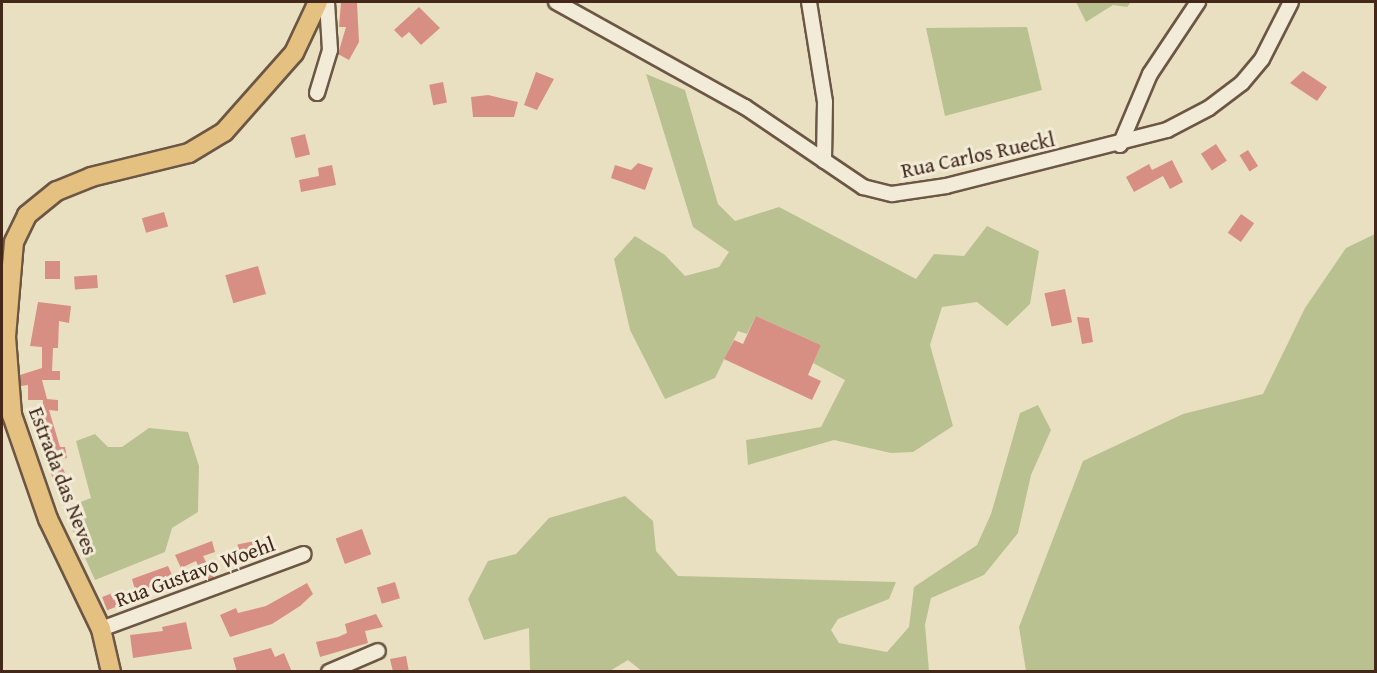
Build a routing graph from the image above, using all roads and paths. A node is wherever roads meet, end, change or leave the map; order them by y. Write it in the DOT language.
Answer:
graph roads {
  1 [pos="318,2"];
  2 [pos="327,2"];
  3 [pos="556,2"];
  4 [pos="809,2"];
  5 [pos="1198,2"];
  6 [pos="1291,2"];
  7 [pos="317,93"];
  8 [pos="1120,144"];
  9 [pos="824,161"];
  10 [pos="4,349"];
  11 [pos="304,554"];
  12 [pos="101,629"];
  13 [pos="378,651"];
  14 [pos="111,672"];
  15 [pos="329,672"];
  1 -- 10 [label="main road, Estrada das Neves"];
  2 -- 7 [label="street"];
  3 -- 9 [label="street, Rua Carlos Rueckl"];
  4 -- 9 [label="street"];
  5 -- 8 [label="street"];
  6 -- 8 [label="street, Rua Carlos Rueckl"];
  8 -- 9 [label="street, Rua Carlos Rueckl"];
  10 -- 12 [label="main road, Estrada das Neves"];
  11 -- 12 [label="street, Rua Gustavo Woehl"];
  12 -- 14 [label="main road, Estrada das Neves"];
  13 -- 15 [label="street"];
}
